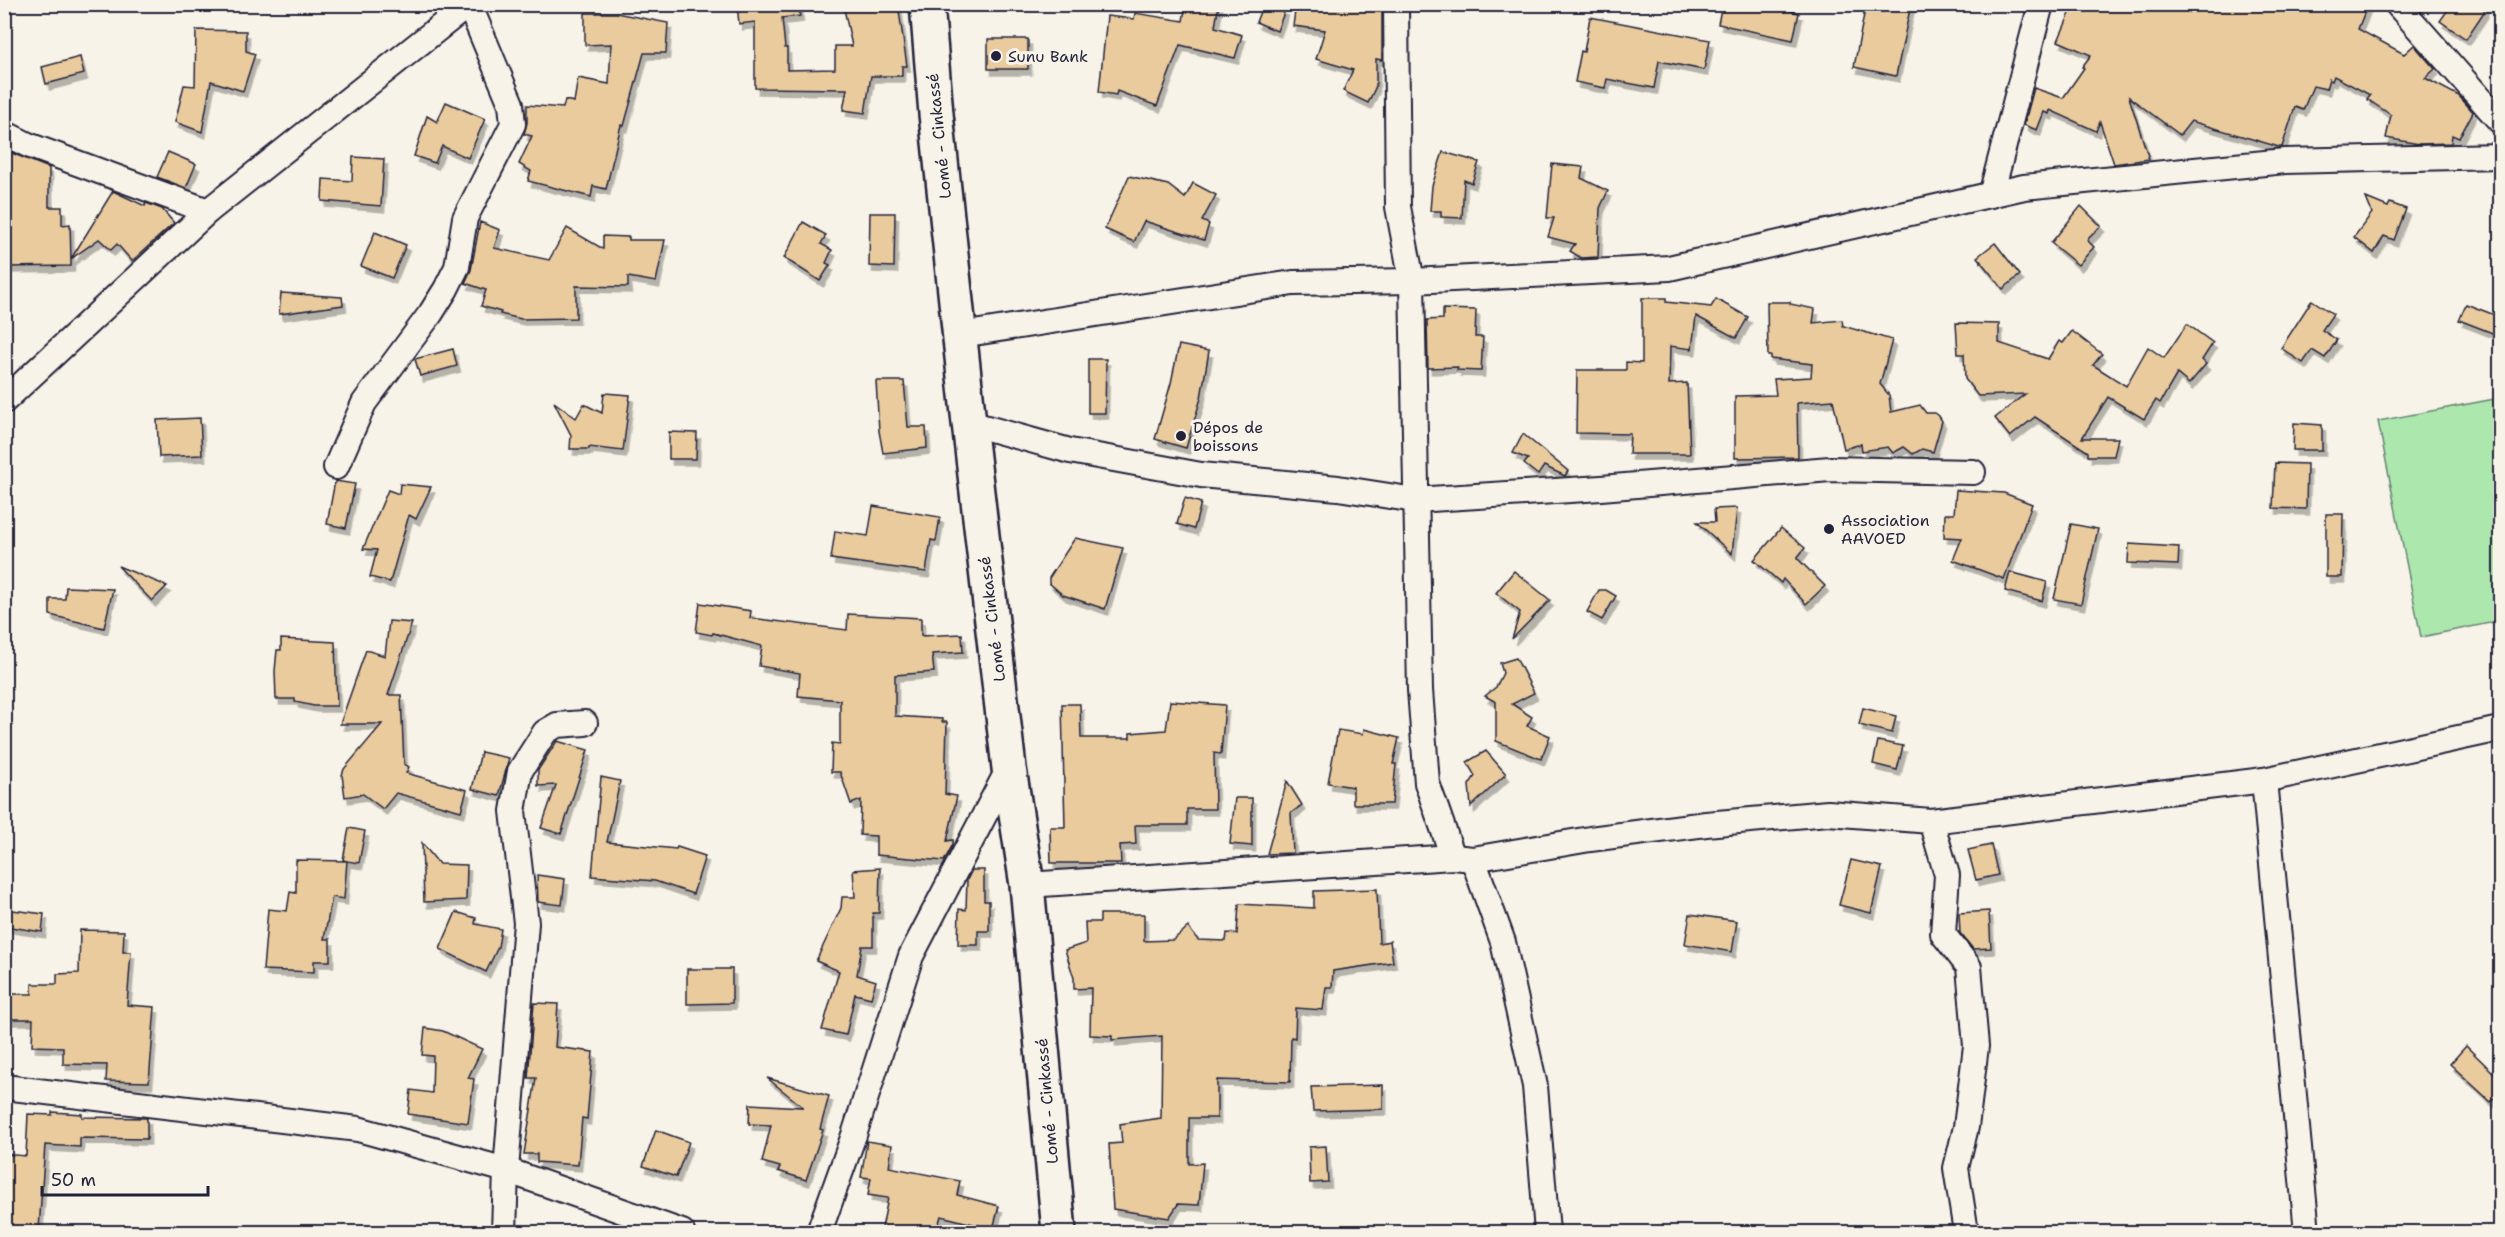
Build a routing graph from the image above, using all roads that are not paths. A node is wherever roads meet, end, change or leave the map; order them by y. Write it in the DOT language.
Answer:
graph roads {
  1 [pos="927,4"];
  2 [pos="1395,4"];
  3 [pos="2041,4"];
  4 [pos="2397,4"];
  5 [pos="2500,121"];
  6 [pos="4,133"];
  7 [pos="2500,156"];
  8 [pos="1990,195"];
  9 [pos="208,211"];
  10 [pos="1412,281"];
  11 [pos="961,335"];
  12 [pos="4,400"];
  13 [pos="969,423"];
  14 [pos="336,467"];
  15 [pos="1973,472"];
  16 [pos="1415,500"];
  17 [pos="585,723"];
  18 [pos="2500,729"];
  19 [pos="1009,768"];
  20 [pos="2264,780"];
  21 [pos="1931,821"];
  22 [pos="1463,858"];
  23 [pos="1027,885"];
  24 [pos="4,1087"];
  25 [pos="506,1170"];
  26 [pos="504,1233"];
  27 [pos="682,1233"];
  28 [pos="819,1233"];
  29 [pos="1059,1233"];
  30 [pos="1547,1233"];
  31 [pos="1966,1233"];
  32 [pos="2307,1233"];
  1 -- 11 [label="highway, Lomé - Cinkassé"];
  2 -- 10 [label="street"];
  3 -- 8 [label="street"];
  4 -- 5 [label="street"];
  6 -- 9 [label="street"];
  7 -- 8 [label="street"];
  8 -- 10 [label="street"];
  9 -- 12 [label="street"];
  9 -- 14 [label="street"];
  10 -- 11 [label="street"];
  10 -- 16 [label="street"];
  11 -- 13 [label="highway, Lomé - Cinkassé"];
  13 -- 16 [label="street"];
  13 -- 19 [label="highway, Lomé - Cinkassé"];
  15 -- 16 [label="street"];
  16 -- 22 [label="street"];
  17 -- 25 [label="street"];
  18 -- 20 [label="street"];
  19 -- 23 [label="highway, Lomé - Cinkassé"];
  19 -- 28 [label="street"];
  20 -- 21 [label="street"];
  20 -- 32 [label="street"];
  21 -- 22 [label="street"];
  21 -- 31 [label="street"];
  22 -- 23 [label="street"];
  22 -- 30 [label="street"];
  23 -- 29 [label="highway, Lomé - Cinkassé"];
  24 -- 25 [label="street"];
  25 -- 26 [label="street"];
  25 -- 27 [label="street"];
}
